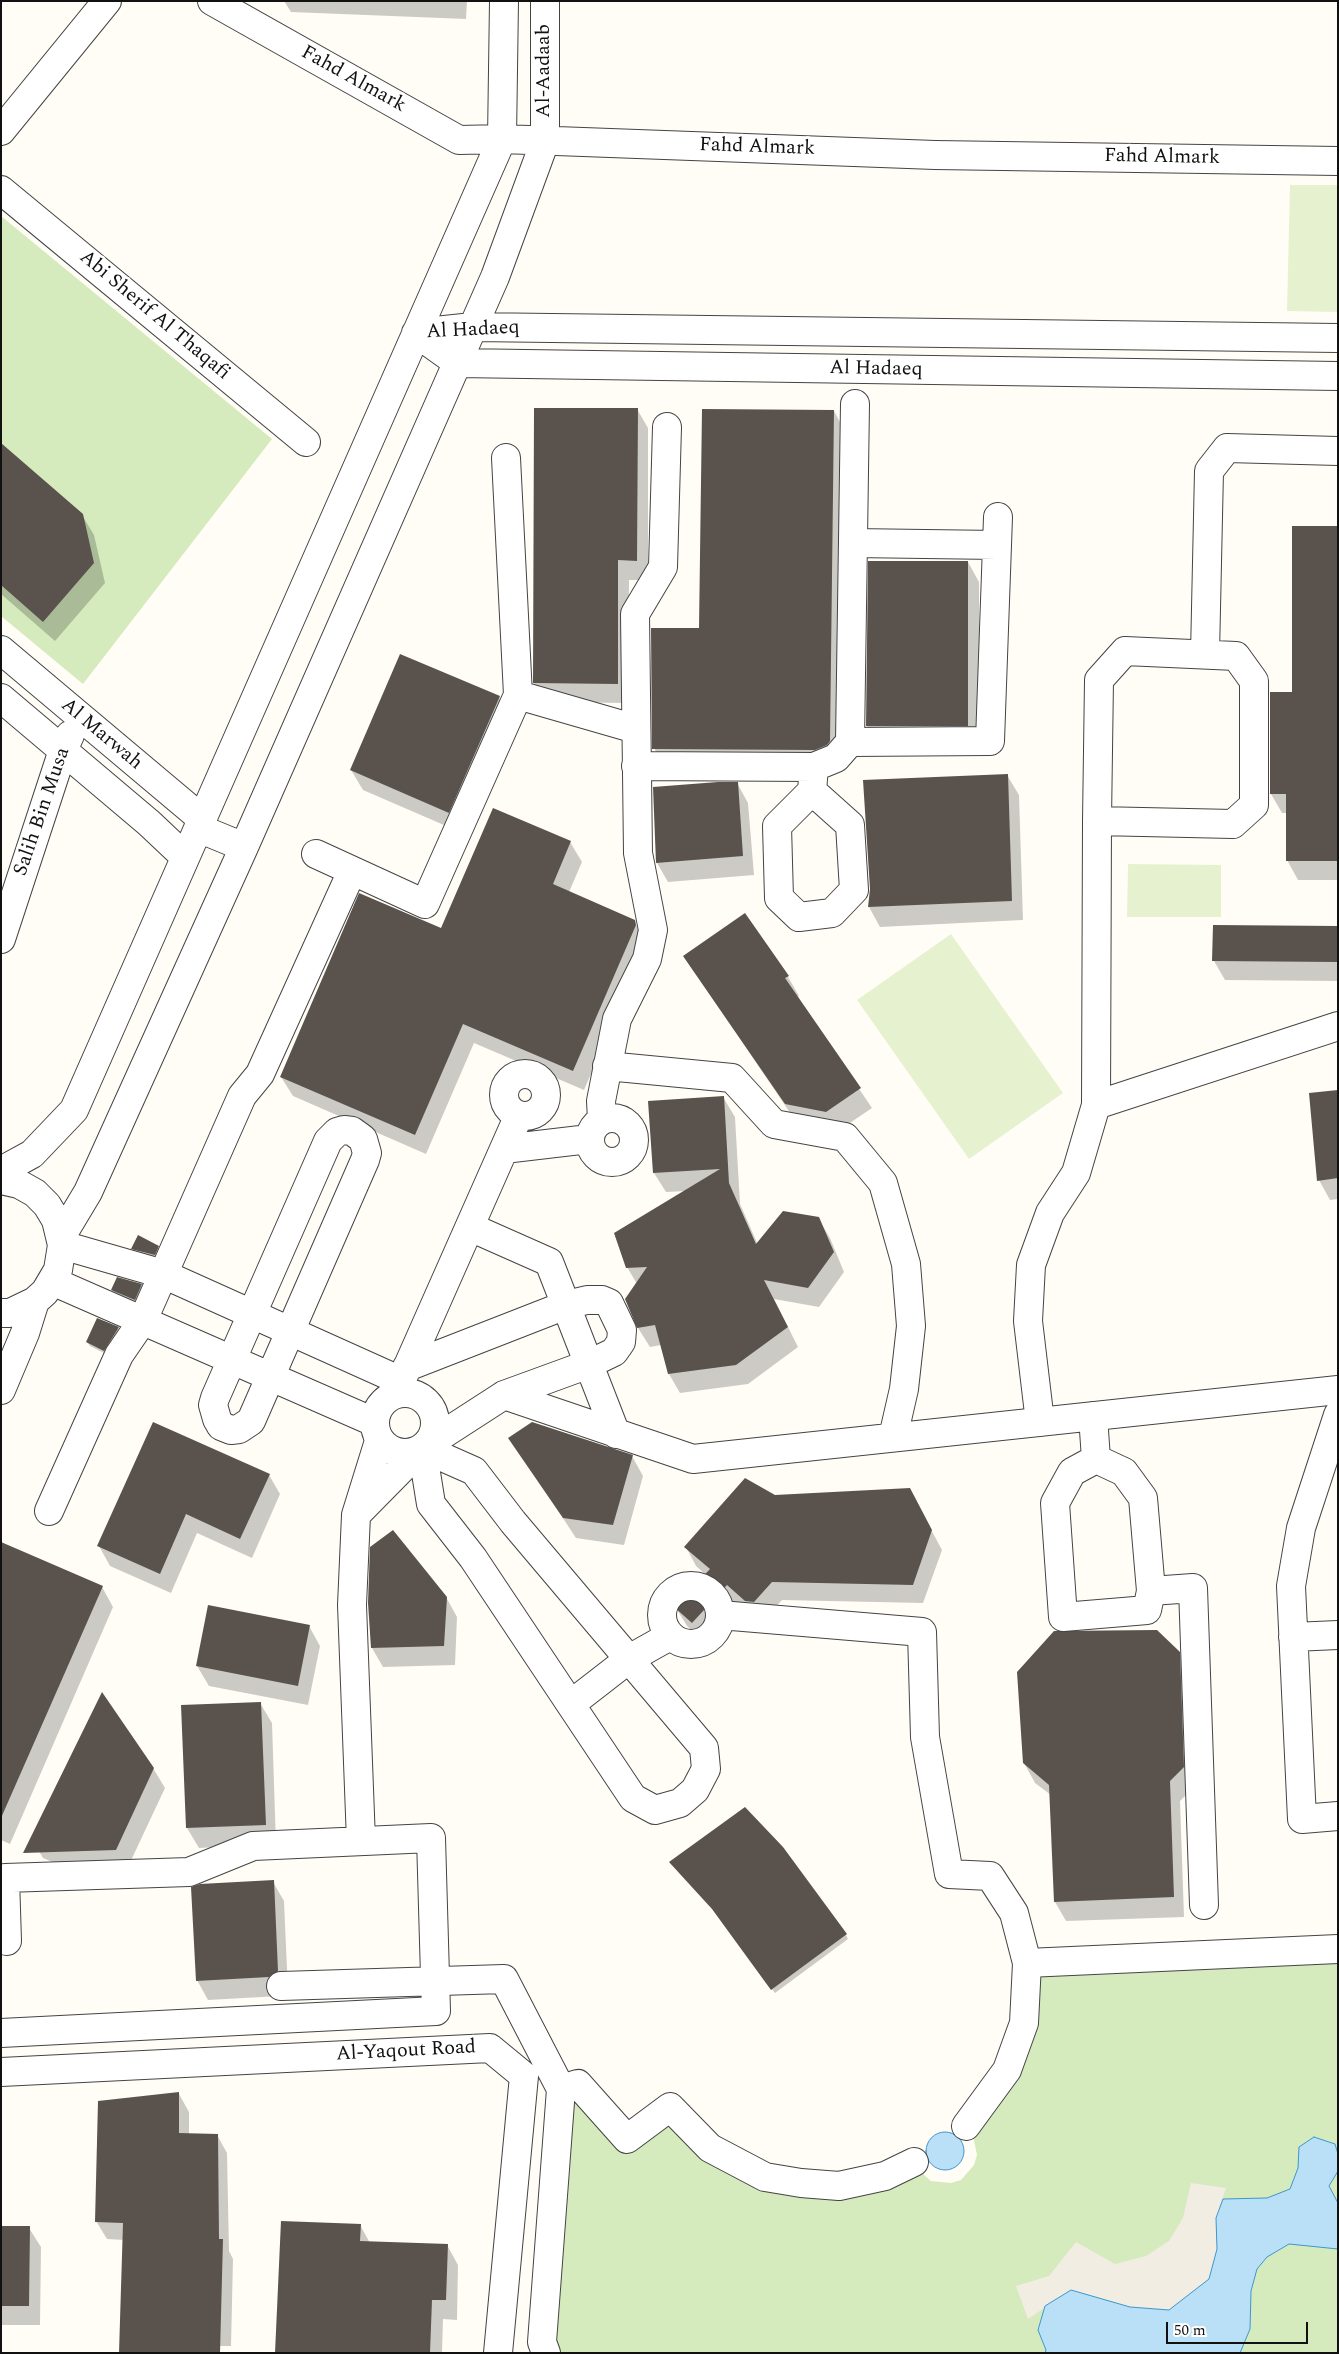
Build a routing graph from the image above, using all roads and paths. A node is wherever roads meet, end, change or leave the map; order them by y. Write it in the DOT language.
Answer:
graph roads {
  1 [pos="107,1"];
  2 [pos="212,1"];
  3 [pos="504,1"];
  4 [pos="545,1"];
  5 [pos="1,131"];
  6 [pos="502,139"];
  7 [pos="545,141"];
  8 [pos="1338,161"];
  9 [pos="1,190"];
  10 [pos="473,327"];
  11 [pos="416,333"];
  12 [pos="1206,336"];
  13 [pos="1338,338"];
  14 [pos="458,364"];
  15 [pos="1206,374"];
  16 [pos="1338,376"];
  17 [pos="855,404"];
  18 [pos="667,427"];
  19 [pos="306,442"];
  20 [pos="1338,451"];
  21 [pos="506,458"];
  22 [pos="998,517"];
  23 [pos="853,543"];
  24 [pos="997,545"];
  25 [pos="1,650"];
  26 [pos="1205,654"];
  27 [pos="44,686"];
  28 [pos="518,695"];
  29 [pos="2,699"];
  30 [pos="78,716"];
  31 [pos="636,729"];
  32 [pos="850,742"];
  33 [pos="63,750"];
  34 [pos="636,766"];
  35 [pos="1098,821"];
  36 [pos="200,823"];
  37 [pos="244,847"];
  38 [pos="316,854"];
  39 [pos="185,857"];
  40 [pos="352,871"];
  41 [pos="1,939"];
  42 [pos="1338,1026"];
  43 [pos="607,1066"];
  44 [pos="1096,1105"];
  45 [pos="520,1115"];
  46 [pos="504,1149"];
  47 [pos="1,1171"];
  48 [pos="1,1180"];
  49 [pos="470,1227"];
  50 [pos="62,1241"];
  51 [pos="163,1274"];
  52 [pos="44,1291"];
  53 [pos="566,1305"];
  54 [pos="1,1313"];
  55 [pos="252,1314"];
  56 [pos="143,1320"];
  57 [pos="291,1332"];
  58 [pos="232,1359"];
  59 [pos="589,1364"];
  60 [pos="271,1377"];
  61 [pos="403,1380"];
  62 [pos="1,1390"];
  63 [pos="1338,1390"];
  64 [pos="504,1395"];
  65 [pos="1338,1415"];
  66 [pos="1093,1416"];
  67 [pos="1040,1422"];
  68 [pos="377,1432"];
  69 [pos="616,1434"];
  70 [pos="893,1437"];
  71 [pos="422,1448"];
  72 [pos="1096,1459"];
  73 [pos="50,1511"];
  74 [pos="356,1515"];
  75 [pos="1151,1591"];
  76 [pos="720,1615"];
  77 [pos="1338,1635"];
  78 [pos="670,1636"];
  79 [pos="1294,1637"];
  80 [pos="629,1659"];
  81 [pos="571,1704"];
  82 [pos="1338,1816"];
  83 [pos="361,1841"];
  84 [pos="1204,1905"];
  85 [pos="7,1941"];
  86 [pos="1338,1949"];
  87 [pos="1028,1963"];
  88 [pos="435,1982"];
  89 [pos="281,1986"];
  90 [pos="1,2033"];
  91 [pos="1,2072"];
  92 [pos="561,2089"];
  93 [pos="966,2126"];
  94 [pos="914,2162"];
  95 [pos="498,2353"];
  96 [pos="546,2353"];
  1 -- 5 [label="street"];
  2 -- 6 [label="street, Fahd Almark"];
  3 -- 6 [label="street, Al-Aadaab"];
  4 -- 7 [label="street, Al-Aadaab"];
  6 -- 7 [label="street, Fahd Almark"];
  6 -- 11 [label="street"];
  7 -- 8 [label="street, Fahd Almark"];
  7 -- 10 [label="street"];
  9 -- 19 [label="street, Abi Sherif Al Thaqafi"];
  10 -- 11 [label="street, Al Hadaeq"];
  10 -- 12 [label="street, Al Hadaeq"];
  10 -- 14 [label="street"];
  11 -- 14 [label="street, Al Hadaeq"];
  11 -- 36 [label="street"];
  12 -- 13 [label="street, Al Hadaeq"];
  12 -- 15 [label="street"];
  14 -- 15 [label="street, Al Hadaeq"];
  14 -- 37 [label="street"];
  15 -- 16 [label="street, Al Hadaeq"];
  17 -- 23 [label="street"];
  18 -- 31 [label="street"];
  20 -- 26 [label="street"];
  21 -- 28 [label="street"];
  22 -- 24 [label="street"];
  23 -- 24 [label="street"];
  23 -- 32 [label="street"];
  24 -- 32 [label="street"];
  25 -- 27 [label="street, Al Marwah"];
  26 -- 35 [label="street"];
  26 -- 35 [label="street"];
  27 -- 29 [label="street"];
  27 -- 30 [label="street, Al Marwah"];
  28 -- 31 [label="street"];
  28 -- 40 [label="street"];
  29 -- 33 [label="street, Al Marwah"];
  30 -- 33 [label="street, Salih Bin Musa"];
  30 -- 36 [label="street, Al Marwah"];
  31 -- 34 [label="street"];
  32 -- 34 [label="street"];
  33 -- 39 [label="street, Al Marwah"];
  33 -- 41 [label="street, Salih Bin Musa"];
  34 -- 43 [label="street"];
  35 -- 44 [label="street"];
  36 -- 37 [label="street, Al Marwah"];
  36 -- 39 [label="street"];
  37 -- 50 [label="street"];
  38 -- 40 [label="street"];
  39 -- 47 [label="street"];
  40 -- 51 [label="street"];
  42 -- 44 [label="street"];
  43 -- 46 [label="street"];
  43 -- 70 [label="street"];
  44 -- 67 [label="street"];
  45 -- 46 [label="street"];
  46 -- 49 [label="street"];
  48 -- 50 [label="street"];
  49 -- 53 [label="street"];
  49 -- 61 [label="street"];
  50 -- 51 [label="street"];
  50 -- 52 [label="street"];
  51 -- 55 [label="street"];
  51 -- 56 [label="street"];
  52 -- 54 [label="street"];
  52 -- 56 [label="street"];
  52 -- 62 [label="street"];
  53 -- 59 [label="street"];
  53 -- 59 [label="street"];
  53 -- 61 [label="street"];
  55 -- 57 [label="street"];
  55 -- 57 [label="street"];
  55 -- 58 [label="street"];
  56 -- 58 [label="street"];
  56 -- 73 [label="street"];
  57 -- 60 [label="street"];
  57 -- 61 [label="street"];
  58 -- 60 [label="street"];
  58 -- 60 [label="street"];
  59 -- 64 [label="street"];
  59 -- 69 [label="street"];
  60 -- 68 [label="street"];
  61 -- 68 [label="street"];
  61 -- 71 [label="street"];
  63 -- 66 [label="street"];
  64 -- 69 [label="street"];
  64 -- 71 [label="street"];
  65 -- 79 [label="street"];
  66 -- 67 [label="street"];
  66 -- 72 [label="street"];
  67 -- 70 [label="street"];
  68 -- 71 [label="street"];
  68 -- 74 [label="street"];
  69 -- 70 [label="street"];
  71 -- 74 [label="street"];
  71 -- 80 [label="street"];
  71 -- 81 [label="street"];
  72 -- 75 [label="street"];
  72 -- 75 [label="street"];
  74 -- 83 [label="street"];
  75 -- 84 [label="street"];
  76 -- 78 [label="street"];
  76 -- 78 [label="street"];
  76 -- 87 [label="street"];
  77 -- 79 [label="street"];
  78 -- 80 [label="street"];
  79 -- 82 [label="street"];
  80 -- 81 [label="street"];
  80 -- 81 [label="street"];
  83 -- 85 [label="street"];
  83 -- 88 [label="street"];
  86 -- 87 [label="street"];
  87 -- 93 [label="street"];
  88 -- 89 [label="street"];
  88 -- 90 [label="street"];
  88 -- 92 [label="street"];
  91 -- 95 [label="street, Al-Yaqout Road"];
  92 -- 94 [label="street"];
  92 -- 96 [label="street"];
}
